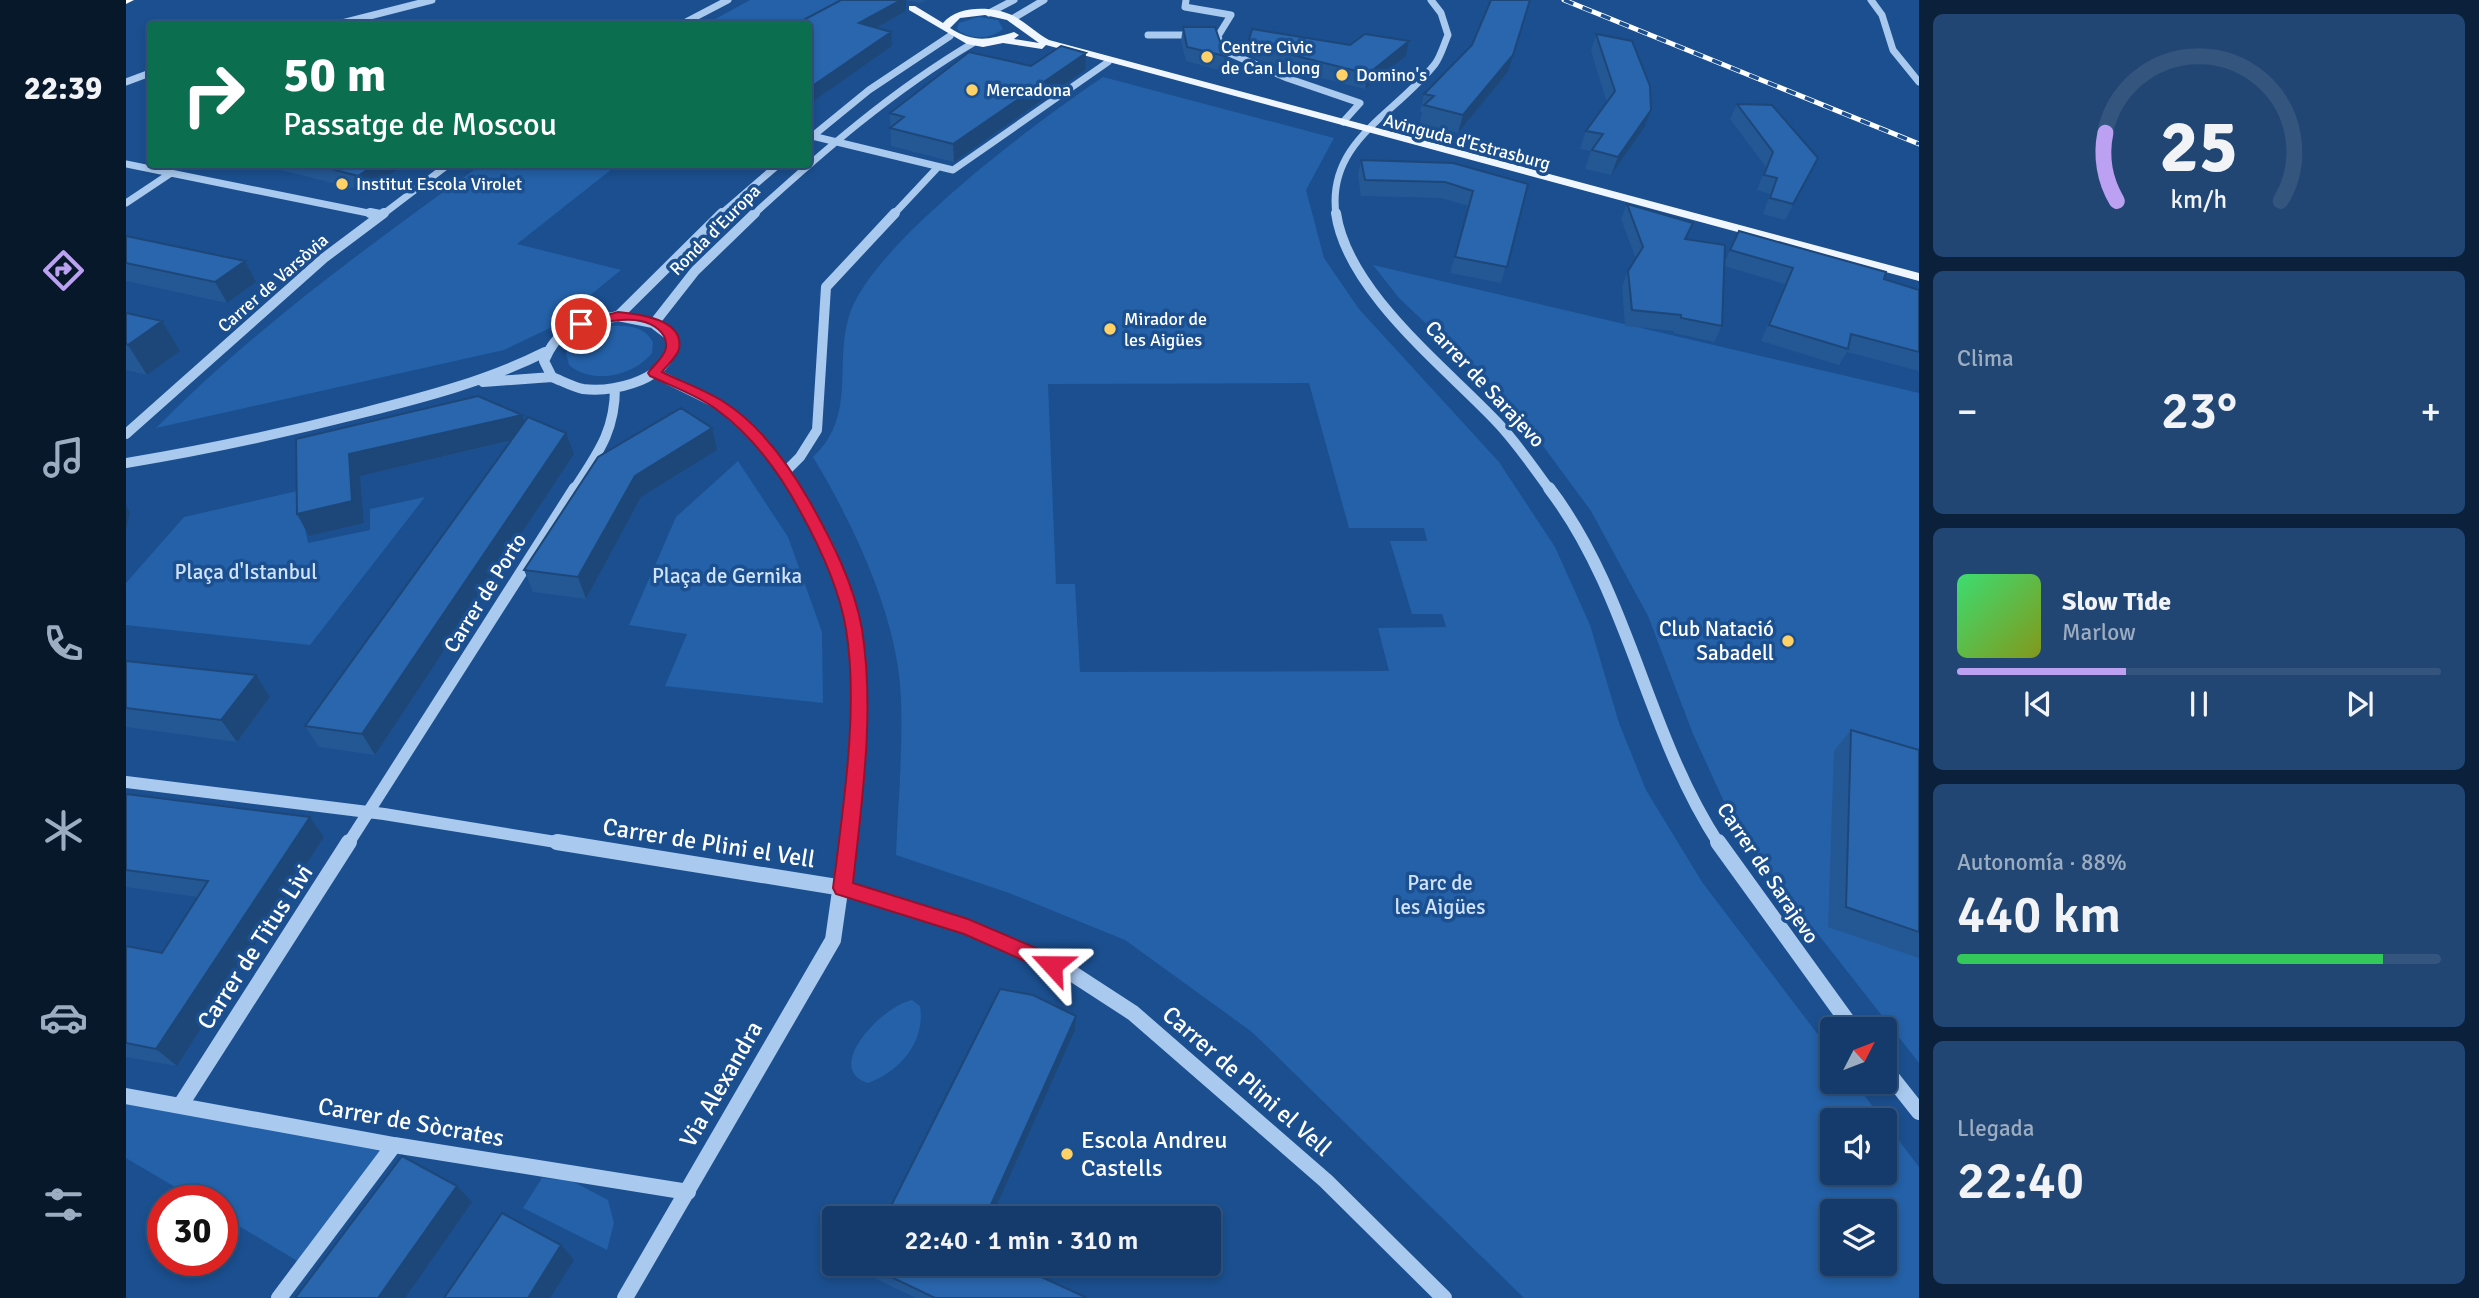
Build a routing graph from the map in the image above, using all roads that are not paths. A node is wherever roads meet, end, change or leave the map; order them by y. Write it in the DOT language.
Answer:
graph roads {
  1 [pos="432,0"];
  2 [pos="728,0"];
  3 [pos="1014,0"];
  4 [pos="1044,0"];
  5 [pos="1186,0"];
  6 [pos="1431,0"];
  7 [pos="1871,0"];
  8 [pos="989,13"];
  9 [pos="967,14"];
  10 [pos="350,21"];
  11 [pos="688,21"];
  12 [pos="1016,23"];
  13 [pos="947,32"];
  14 [pos="1219,34"];
  15 [pos="1148,35"];
  16 [pos="1004,40"];
  17 [pos="973,43"];
  18 [pos="1108,62"];
  19 [pos="147,74"];
  20 [pos="126,82"];
  21 [pos="1919,82"];
  22 [pos="1343,122"];
  23 [pos="1368,131"];
  24 [pos="812,135"];
  25 [pos="812,137"];
  26 [pos="836,141"];
  27 [pos="812,162"];
  28 [pos="126,164"];
  29 [pos="938,166"];
  30 [pos="444,168"];
  31 [pos="774,168"];
  32 [pos="806,168"];
  33 [pos="171,173"];
  34 [pos="126,203"];
  35 [pos="380,215"];
  36 [pos="1919,277"];
  37 [pos="1919,284"];
  38 [pos="618,316"];
  39 [pos="655,322"];
  40 [pos="545,352"];
  41 [pos="654,373"];
  42 [pos="552,377"];
  43 [pos="476,383"];
  44 [pos="615,388"];
  45 [pos="126,434"];
  46 [pos="126,463"];
  47 [pos="784,473"];
  48 [pos="126,782"];
  49 [pos="369,813"];
  50 [pos="843,888"];
  51 [pos="1844,1017"];
  52 [pos="1897,1084"];
  53 [pos="126,1096"];
  54 [pos="180,1106"];
  55 [pos="1919,1112"];
  56 [pos="394,1145"];
  57 [pos="688,1192"];
  58 [pos="279,1298"];
  59 [pos="625,1298"];
  60 [pos="1444,1298"];
  1 -- 10 [label="street"];
  2 -- 11 [label="street"];
  3 -- 8 [label="street"];
  4 -- 12 [label="street"];
  5 -- 14 [label="street"];
  6 -- 23 [label="street, Carrer de Sarajevo"];
  7 -- 21 [label="street"];
  8 -- 9 [label="main road, Avinguda d'Estrasburg"];
  8 -- 12 [label="main road, Avinguda d'Estrasburg"];
  9 -- 13 [label="main road"];
  9 -- 13 [label="main road"];
  12 -- 16 [label="main road"];
  12 -- 22 [label="main road, Avinguda d'Estrasburg"];
  13 -- 17 [label="main road"];
  13 -- 24 [label="street"];
  14 -- 15 [label="street"];
  14 -- 22 [label="street"];
  16 -- 17 [label="main road, Avinguda d'Estrasburg"];
  16 -- 18 [label="main road, Avinguda d'Estrasburg"];
  17 -- 26 [label="street, Ronda d'Europa"];
  18 -- 23 [label="main road, Avinguda d'Estrasburg"];
  18 -- 29 [label="street"];
  19 -- 20 [label="street"];
  22 -- 23 [label="main road, Avinguda d'Estrasburg"];
  23 -- 36 [label="main road, Avinguda d'Estrasburg"];
  23 -- 37 [label="main road, Avinguda d'Estrasburg"];
  23 -- 51 [label="street, Carrer de Sarajevo"];
  25 -- 26 [label="street"];
  26 -- 27 [label="street, Ronda d'Europa"];
  26 -- 29 [label="street"];
  28 -- 33 [label="street"];
  29 -- 47 [label="street"];
  30 -- 35 [label="street, Carrer de Varsòvia"];
  31 -- 38 [label="street, Ronda d'Europa"];
  32 -- 39 [label="street, Ronda d'Europa"];
  33 -- 34 [label="street"];
  33 -- 35 [label="street"];
  35 -- 45 [label="street, Carrer de Varsòvia"];
  38 -- 39 [label="street"];
  38 -- 40 [label="street"];
  39 -- 41 [label="street"];
  40 -- 42 [label="street"];
  40 -- 43 [label="street"];
  41 -- 44 [label="street"];
  41 -- 47 [label="street, Via Alexandra"];
  42 -- 43 [label="street"];
  42 -- 44 [label="street"];
  43 -- 46 [label="street"];
  44 -- 49 [label="street, Carrer de Porto"];
  47 -- 50 [label="street, Via Alexandra"];
  48 -- 49 [label="street, Carrer de Plini el Vell"];
  49 -- 50 [label="street, Carrer de Plini el Vell"];
  49 -- 54 [label="street, Carrer de Titus Livi"];
  50 -- 57 [label="street, Via Alexandra"];
  50 -- 60 [label="street, Carrer de Plini el Vell"];
  52 -- 55 [label="street"];
  53 -- 54 [label="street, Carrer de Sòcrates"];
  54 -- 56 [label="street, Carrer de Sòcrates"];
  56 -- 57 [label="street, Carrer de Sòcrates"];
  56 -- 58 [label="street"];
  57 -- 59 [label="street, Via Alexandra"];
}
